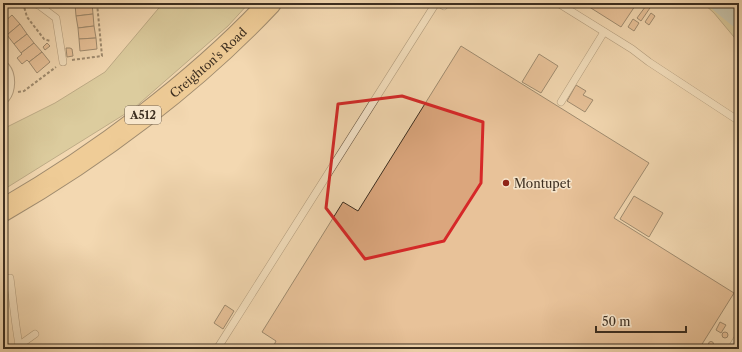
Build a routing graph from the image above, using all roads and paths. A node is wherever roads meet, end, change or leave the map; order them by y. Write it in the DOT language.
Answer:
graph roads {
  1 [pos="23,3"];
  2 [pos="34,3"];
  3 [pos="270,3"];
  4 [pos="437,3"];
  5 [pos="445,3"];
  6 [pos="558,3"];
  7 [pos="604,32"];
  8 [pos="60,43"];
  9 [pos="63,62"];
  10 [pos="3,69"];
  11 [pos="3,96"];
  12 [pos="561,102"];
  13 [pos="739,121"];
  14 [pos="3,210"];
  15 [pos="10,278"];
  16 [pos="35,334"];
  17 [pos="739,336"];
  18 [pos="17,347"];
  19 [pos="217,349"];
  20 [pos="731,349"];
  1 -- 8 [label="path"];
  2 -- 8 [label="lane"];
  3 -- 14 [label="highway, Creighton's Road / A512"];
  4 -- 5 [label="lane"];
  4 -- 19 [label="lane"];
  6 -- 7 [label="lane"];
  7 -- 12 [label="lane"];
  7 -- 13 [label="lane"];
  8 -- 9 [label="lane"];
  10 -- 11 [label="street"];
  15 -- 18 [label="lane"];
  16 -- 18 [label="lane"];
  17 -- 20 [label="lane"];
}
